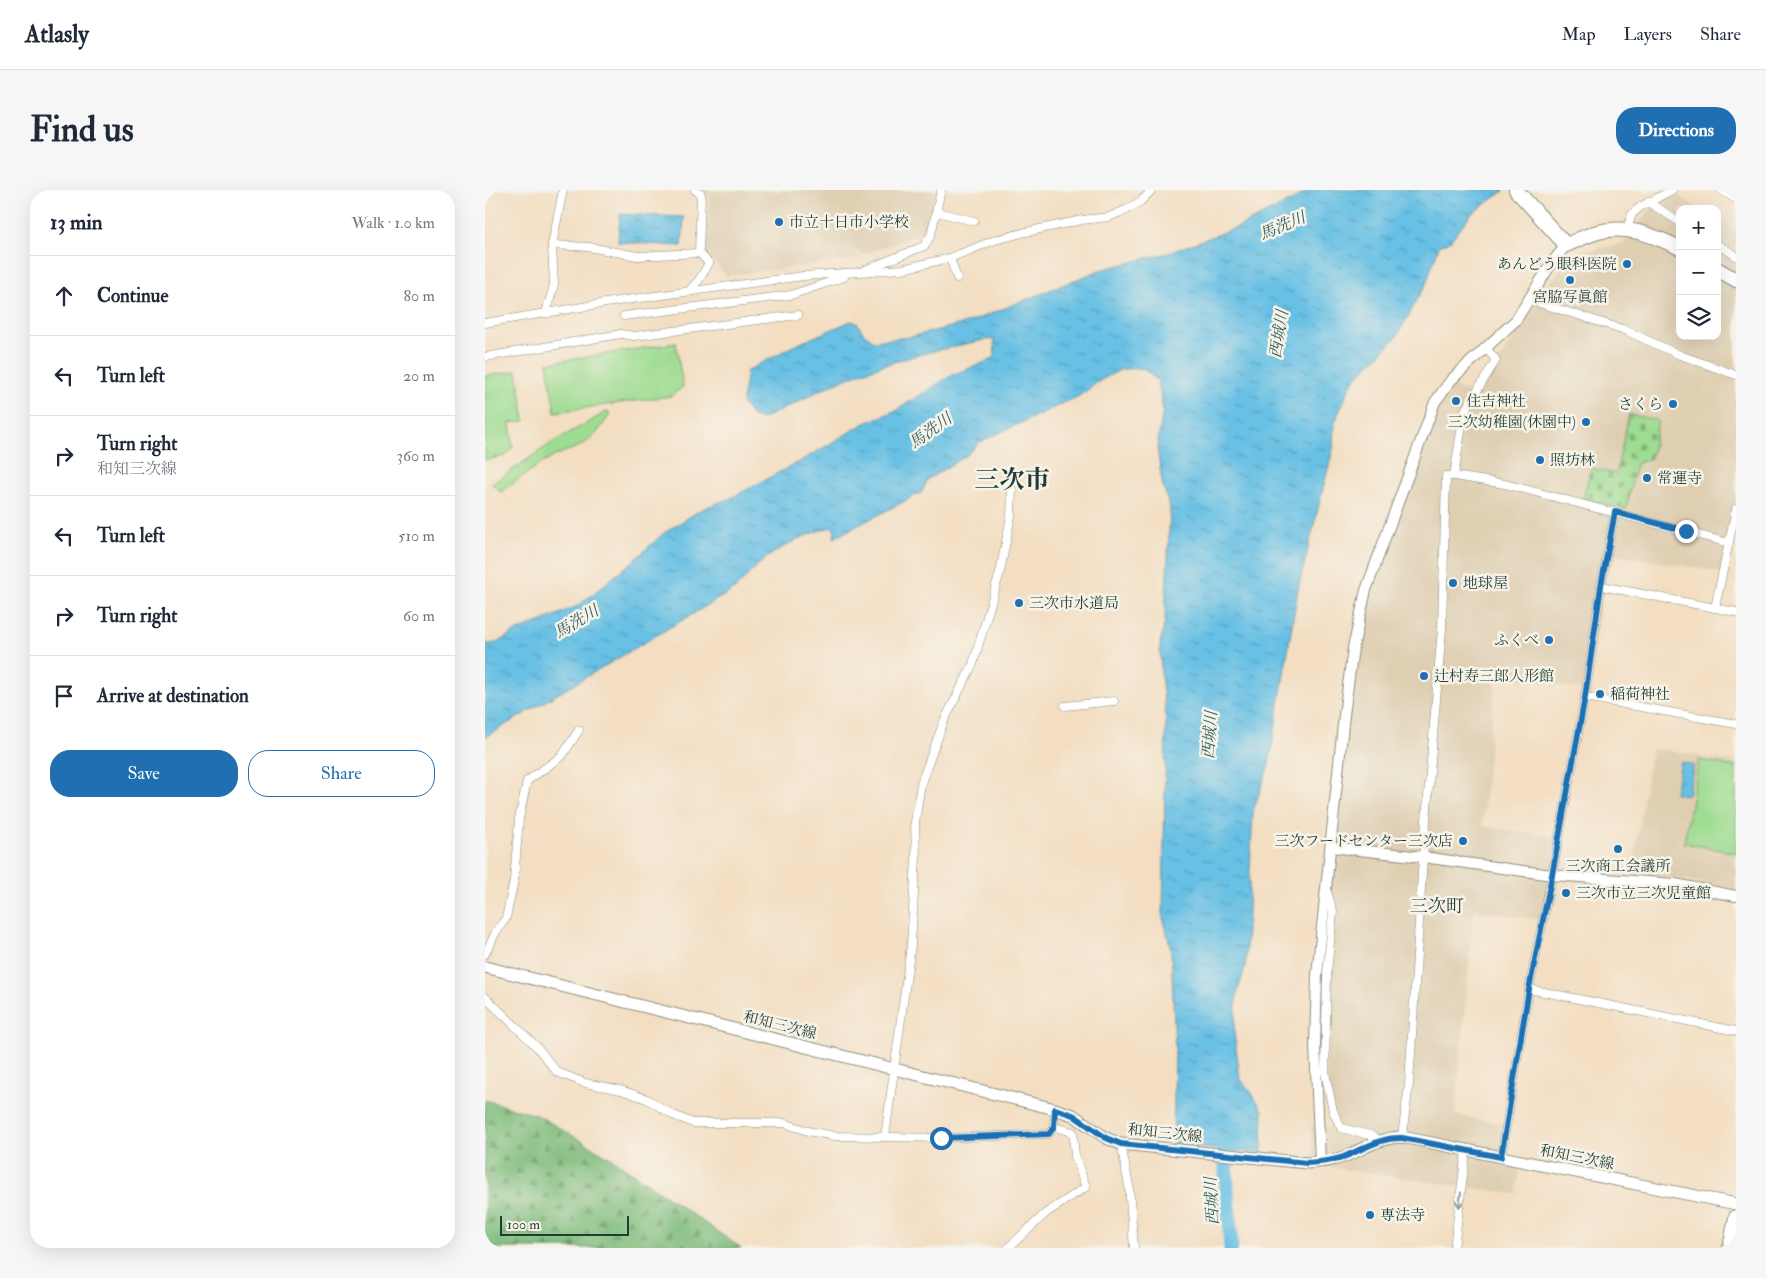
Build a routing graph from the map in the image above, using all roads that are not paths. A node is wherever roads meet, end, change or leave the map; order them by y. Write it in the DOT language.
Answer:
graph roads {
  1 [pos="563,190"];
  2 [pos="695,190"];
  3 [pos="941,190"];
  4 [pos="1152,190"];
  5 [pos="1516,190"];
  6 [pos="1673,190"];
  7 [pos="1721,190"];
  8 [pos="1736,199"];
  9 [pos="1648,202"];
  10 [pos="937,212"];
  11 [pos="1676,220"];
  12 [pos="974,221"];
  13 [pos="1627,229"];
  14 [pos="552,245"];
  15 [pos="1566,245"];
  16 [pos="1676,246"];
  17 [pos="1721,247"];
  18 [pos="699,253"];
  19 [pos="1736,256"];
  20 [pos="950,258"];
  21 [pos="1721,271"];
  22 [pos="856,273"];
  23 [pos="957,278"];
  24 [pos="1736,280"];
  25 [pos="688,292"];
  26 [pos="1530,300"];
  27 [pos="549,313"];
  28 [pos="798,315"];
  29 [pos="624,316"];
  30 [pos="485,323"];
  31 [pos="1485,347"];
  32 [pos="485,357"];
  33 [pos="1736,376"];
  34 [pos="1454,476"];
  35 [pos="1010,484"];
  36 [pos="1736,509"];
  37 [pos="1615,512"];
  38 [pos="1729,543"];
  39 [pos="1601,586"];
  40 [pos="1715,608"];
  41 [pos="1736,612"];
  42 [pos="1585,697"];
  43 [pos="1114,701"];
  44 [pos="1065,706"];
  45 [pos="1736,724"];
  46 [pos="579,730"];
  47 [pos="1331,847"];
  48 [pos="1423,857"];
  49 [pos="1552,875"];
  50 [pos="1326,887"];
  51 [pos="1736,896"];
  52 [pos="485,954"];
  53 [pos="485,967"];
  54 [pos="1529,989"];
  55 [pos="485,996"];
  56 [pos="1736,1030"];
  57 [pos="895,1070"];
  58 [pos="1055,1109"];
  59 [pos="1054,1127"];
  60 [pos="885,1137"];
  61 [pos="1402,1138"];
  62 [pos="1379,1141"];
  63 [pos="1121,1144"];
  64 [pos="1466,1151"];
  65 [pos="1501,1157"];
  66 [pos="1320,1162"];
  67 [pos="1736,1204"];
  68 [pos="1736,1217"];
  69 [pos="1008,1248"];
  70 [pos="1134,1248"];
  71 [pos="1454,1248"];
  72 [pos="1730,1248"];
  1 -- 14 [label="street"];
  2 -- 18 [label="street"];
  3 -- 10 [label="street"];
  4 -- 20 [label="street"];
  5 -- 15 [label="highway"];
  6 -- 9 [label="street"];
  7 -- 8 [label="street"];
  9 -- 11 [label="street"];
  9 -- 13 [label="street"];
  10 -- 12 [label="street"];
  10 -- 22 [label="street"];
  13 -- 15 [label="highway"];
  13 -- 16 [label="highway"];
  14 -- 18 [label="street"];
  14 -- 27 [label="street"];
  15 -- 26 [label="street"];
  17 -- 19 [label="street"];
  18 -- 25 [label="street"];
  20 -- 22 [label="street"];
  20 -- 23 [label="street"];
  21 -- 24 [label="highway"];
  22 -- 25 [label="street"];
  22 -- 29 [label="street"];
  25 -- 27 [label="street"];
  26 -- 31 [label="street"];
  26 -- 33 [label="street"];
  27 -- 30 [label="street"];
  28 -- 32 [label="street"];
  31 -- 34 [label="street"];
  31 -- 47 [label="street"];
  34 -- 37 [label="street"];
  34 -- 48 [label="street"];
  35 -- 57 [label="street"];
  36 -- 38 [label="street"];
  37 -- 38 [label="street"];
  37 -- 39 [label="street"];
  38 -- 40 [label="street"];
  39 -- 40 [label="street"];
  39 -- 42 [label="street"];
  40 -- 41 [label="street"];
  42 -- 45 [label="street"];
  42 -- 49 [label="street"];
  43 -- 44 [label="street"];
  46 -- 52 [label="street"];
  47 -- 48 [label="street"];
  47 -- 50 [label="street"];
  48 -- 49 [label="street"];
  48 -- 61 [label="street"];
  49 -- 51 [label="street"];
  49 -- 54 [label="street"];
  50 -- 62 [label="street"];
  50 -- 66 [label="street"];
  53 -- 57 [label="main road, 和知三次線"];
  54 -- 56 [label="street"];
  54 -- 65 [label="street"];
  55 -- 60 [label="street"];
  57 -- 58 [label="main road, 和知三次線"];
  57 -- 60 [label="street"];
  58 -- 59 [label="street"];
  58 -- 63 [label="main road, 和知三次線"];
  59 -- 60 [label="street"];
  59 -- 69 [label="street"];
  61 -- 62 [label="main road, 和知三次線"];
  61 -- 64 [label="main road, 和知三次線"];
  62 -- 66 [label="main road, 和知三次線"];
  63 -- 66 [label="main road, 和知三次線"];
  63 -- 70 [label="street"];
  64 -- 65 [label="main road, 和知三次線"];
  64 -- 71 [label="street, one-way"];
  65 -- 67 [label="main road, 和知三次線"];
  68 -- 72 [label="highway"];
}
